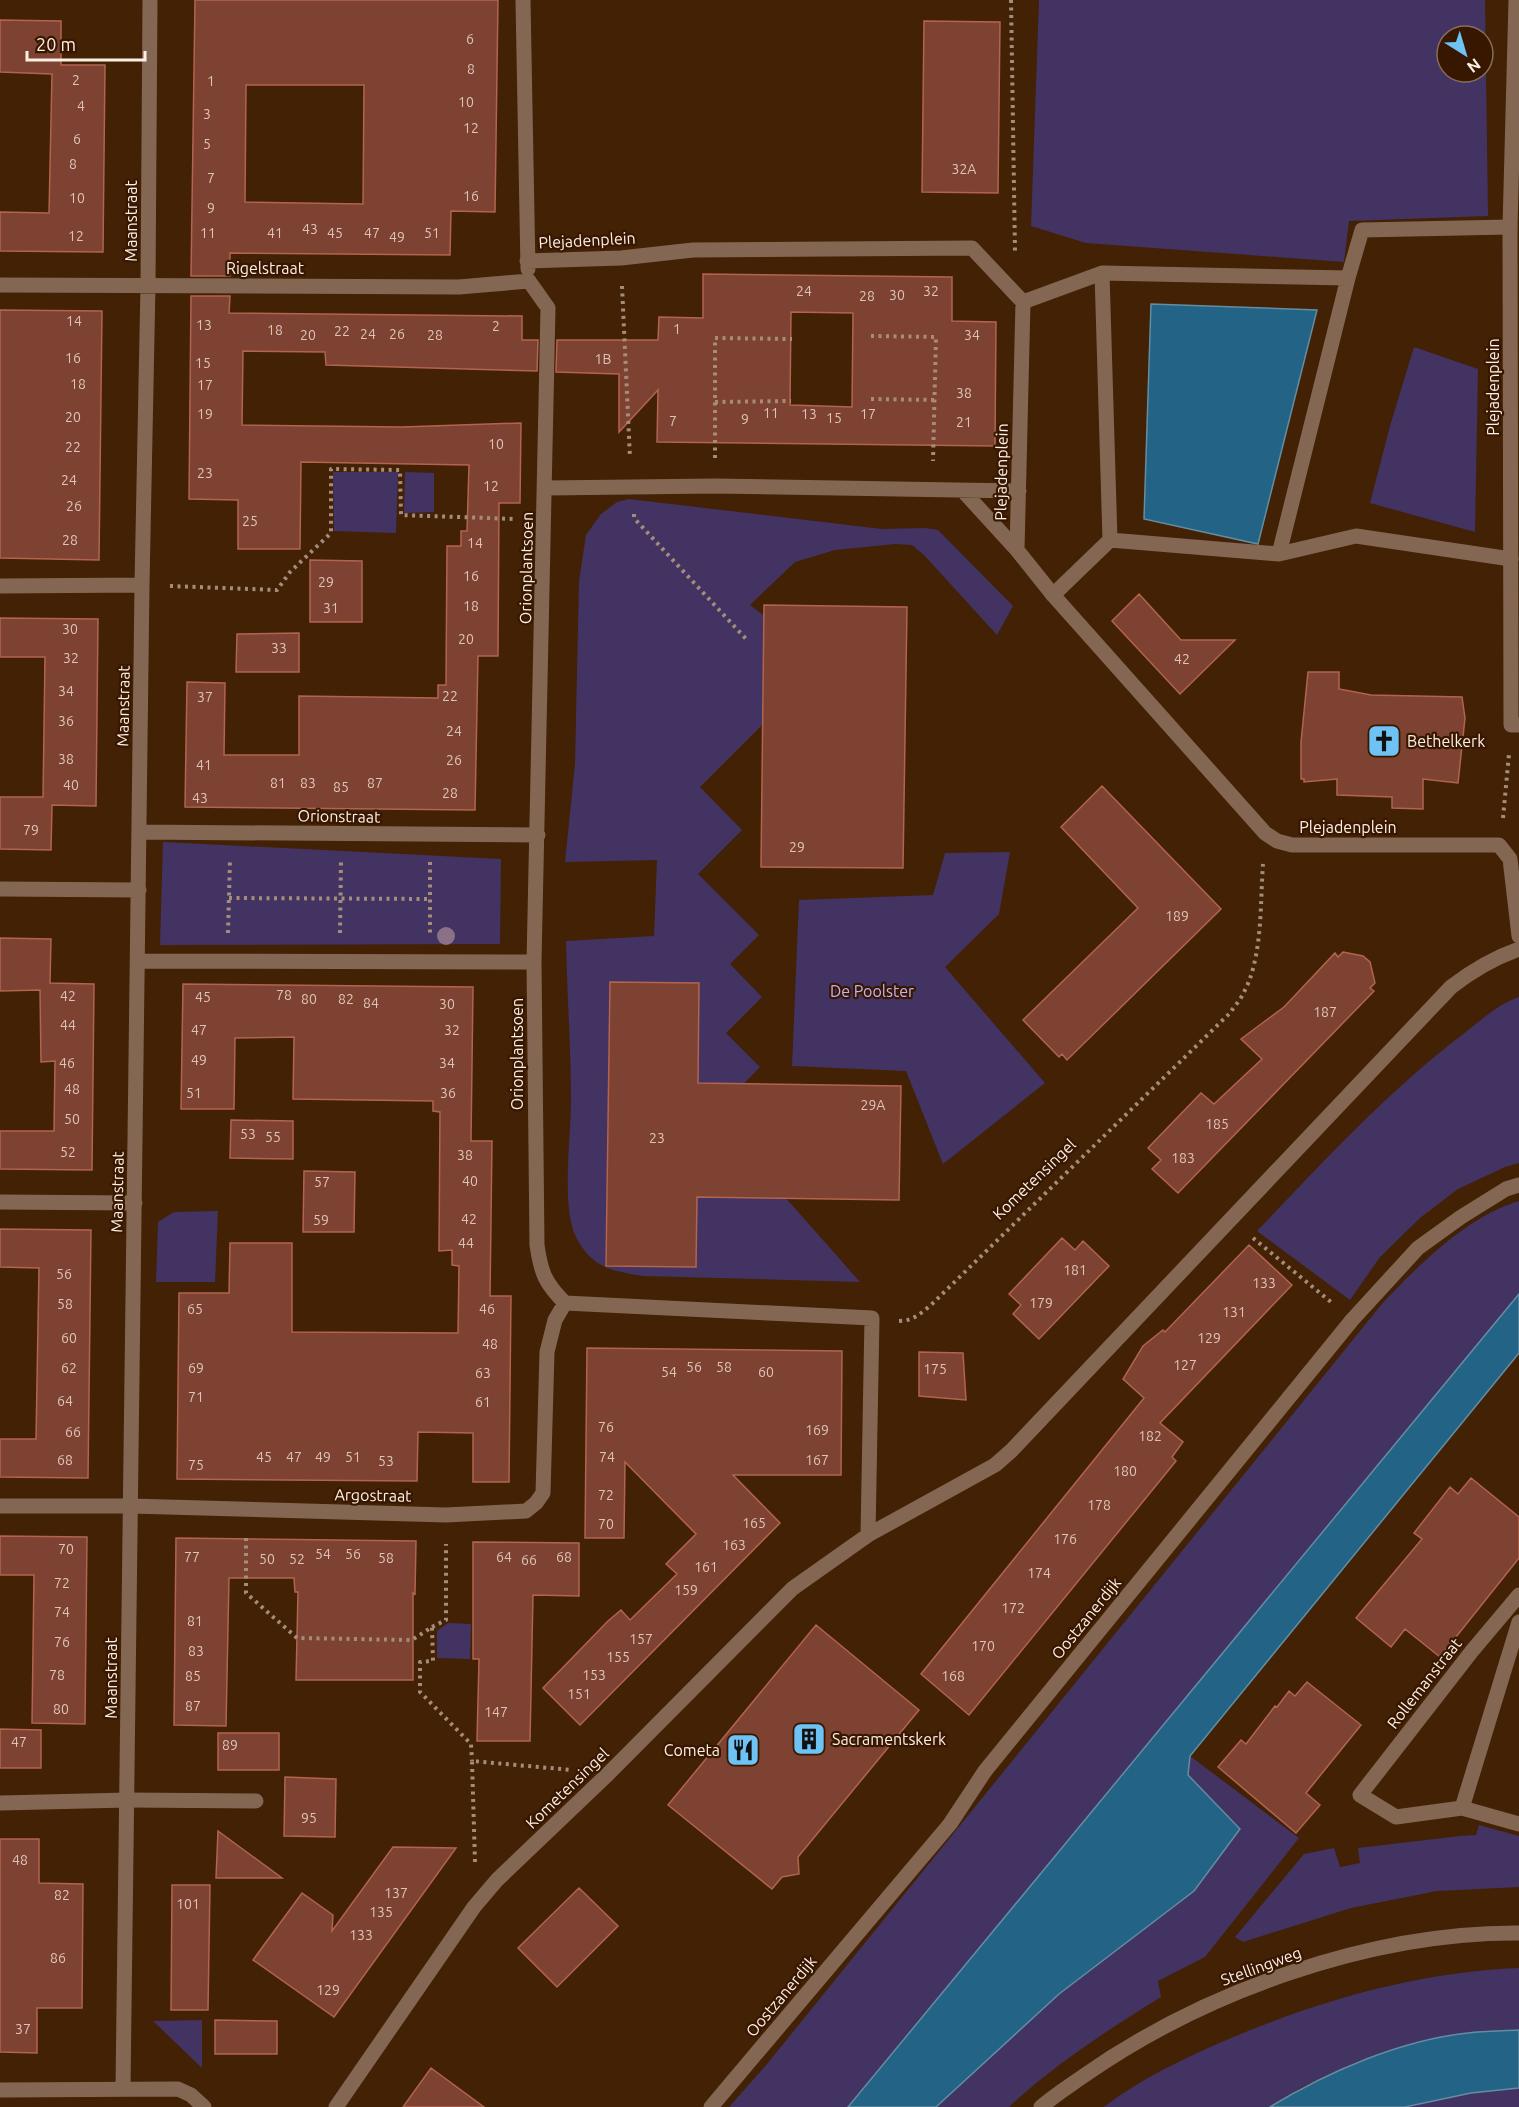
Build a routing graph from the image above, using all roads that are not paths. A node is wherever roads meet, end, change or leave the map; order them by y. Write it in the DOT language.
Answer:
graph roads {
  1 [pos="150,0"];
  2 [pos="523,0"];
  3 [pos="1516,0"];
  4 [pos="1510,227"];
  5 [pos="527,261"];
  6 [pos="1102,273"];
  7 [pos="1348,278"];
  8 [pos="529,280"];
  9 [pos="0,285"];
  10 [pos="148,285"];
  11 [pos="1019,298"];
  12 [pos="546,488"];
  13 [pos="964,492"];
  14 [pos="1019,492"];
  15 [pos="1110,540"];
  16 [pos="1017,550"];
  17 [pos="1279,554"];
  18 [pos="1511,559"];
  19 [pos="142,585"];
  20 [pos="0,586"];
  21 [pos="1053,595"];
  22 [pos="1515,725"];
  23 [pos="139,832"];
  24 [pos="538,835"];
  25 [pos="0,889"];
  26 [pos="139,890"];
  27 [pos="1519,936"];
  28 [pos="1519,949"];
  29 [pos="138,961"];
  30 [pos="534,962"];
  31 [pos="1519,1185"];
  32 [pos="0,1202"];
  33 [pos="135,1203"];
  34 [pos="565,1303"];
  35 [pos="0,1506"];
  36 [pos="131,1506"];
  37 [pos="868,1536"];
  38 [pos="1519,1595"];
  39 [pos="1519,1622"];
  40 [pos="128,1800"];
  41 [pos="256,1801"];
  42 [pos="0,1803"];
  43 [pos="1462,1808"];
  44 [pos="1519,1824"];
  45 [pos="1519,1933"];
  46 [pos="123,2088"];
  47 [pos="0,2090"];
  48 [pos="204,2107"];
  49 [pos="336,2107"];
  50 [pos="711,2107"];
  51 [pos="1041,2107"];
  1 -- 10 [label="street, Maanstraat"];
  2 -- 5 [label="street, Plejadenplein"];
  3 -- 4 [label="street, Plejadenplein"];
  4 -- 7 [label="street"];
  4 -- 18 [label="street, Plejadenplein"];
  5 -- 8 [label="street, Plejadenplein"];
  5 -- 11 [label="street, Plejadenplein"];
  6 -- 7 [label="street"];
  6 -- 11 [label="street"];
  6 -- 15 [label="street"];
  7 -- 17 [label="street"];
  8 -- 10 [label="street, Rigelstraat"];
  8 -- 12 [label="street, Orionplantsoen"];
  9 -- 10 [label="street, Rigelstraat"];
  10 -- 19 [label="street, Maanstraat"];
  11 -- 14 [label="street, Plejadenplein"];
  12 -- 13 [label="street"];
  12 -- 24 [label="street, Orionplantsoen"];
  13 -- 14 [label="street"];
  13 -- 16 [label="street"];
  14 -- 16 [label="street, Plejadenplein"];
  15 -- 17 [label="street"];
  15 -- 21 [label="street"];
  16 -- 21 [label="street, Plejadenplein"];
  17 -- 18 [label="street"];
  18 -- 22 [label="street, Plejadenplein"];
  19 -- 20 [label="street"];
  19 -- 23 [label="street, Maanstraat"];
  21 -- 27 [label="street, Plejadenplein"];
  23 -- 24 [label="street, Orionstraat"];
  23 -- 26 [label="street, Maanstraat"];
  24 -- 30 [label="street, Orionplantsoen"];
  25 -- 26 [label="street"];
  26 -- 29 [label="street, Maanstraat"];
  28 -- 37 [label="street, Kometensingel"];
  29 -- 30 [label="street"];
  29 -- 33 [label="street, Maanstraat"];
  30 -- 34 [label="street, Orionplantsoen"];
  31 -- 50 [label="street, Oostzanerdijk"];
  32 -- 33 [label="street"];
  33 -- 36 [label="street, Maanstraat"];
  34 -- 36 [label="street, Argostraat"];
  34 -- 37 [label="street"];
  35 -- 36 [label="street, Argostraat"];
  36 -- 40 [label="street, Maanstraat"];
  37 -- 49 [label="street, Kometensingel"];
  38 -- 43 [label="street, Rollemanstraat"];
  39 -- 43 [label="street"];
  40 -- 41 [label="street"];
  40 -- 42 [label="street"];
  40 -- 46 [label="street, Maanstraat"];
  43 -- 44 [label="street"];
  45 -- 51 [label="street, Stellingweg"];
  46 -- 47 [label="street"];
  46 -- 48 [label="street"];
}
